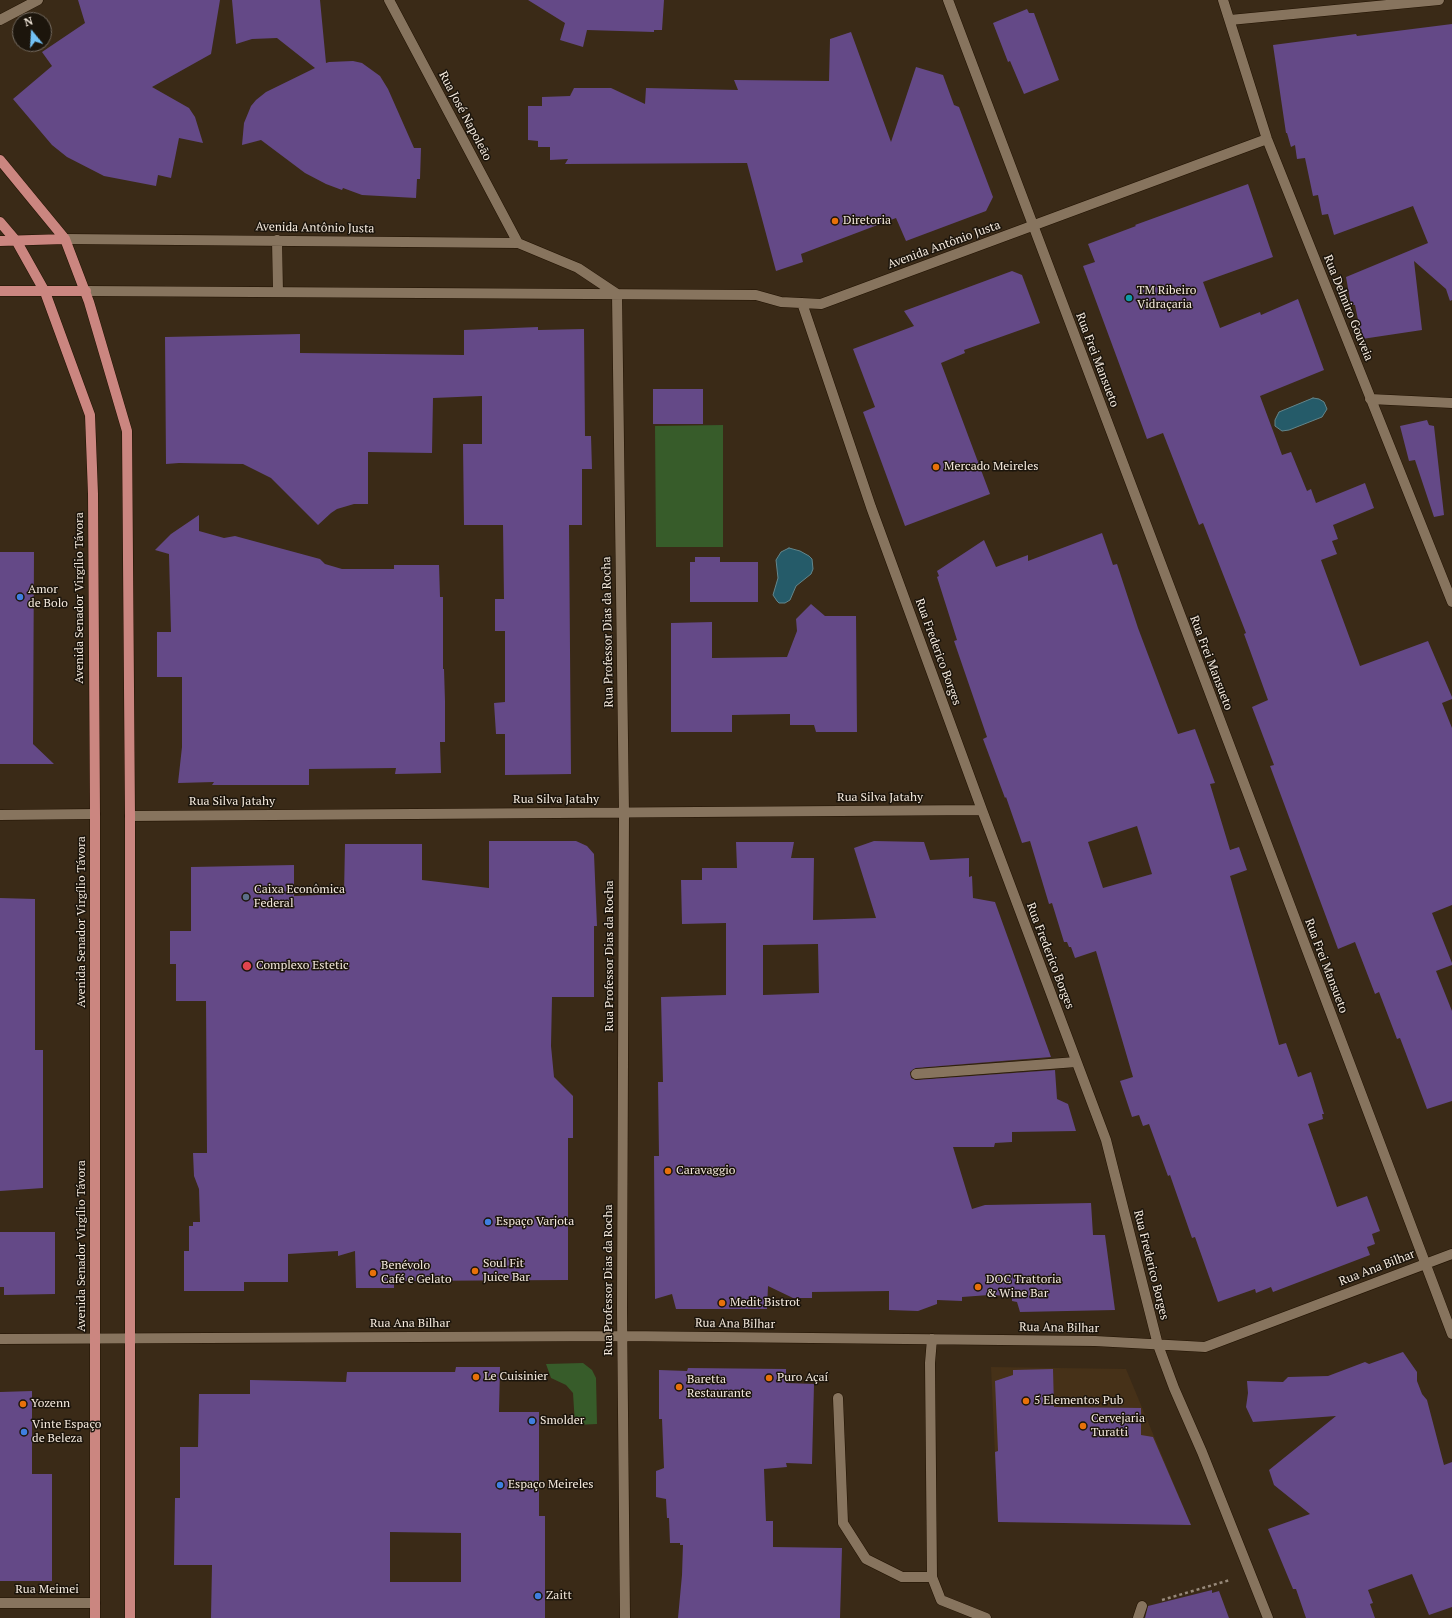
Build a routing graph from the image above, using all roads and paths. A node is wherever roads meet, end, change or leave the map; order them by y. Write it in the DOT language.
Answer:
graph roads {
  1 [pos="38,0"];
  2 [pos="388,0"];
  3 [pos="948,0"];
  4 [pos="1223,0"];
  5 [pos="1439,0"];
  6 [pos="0,20"];
  7 [pos="1230,20"];
  8 [pos="1267,139"];
  9 [pos="0,160"];
  10 [pos="0,222"];
  11 [pos="1032,226"];
  12 [pos="65,239"];
  13 [pos="277,240"];
  14 [pos="0,241"];
  15 [pos="17,242"];
  16 [pos="518,243"];
  17 [pos="0,291"];
  18 [pos="86,291"];
  19 [pos="45,292"];
  20 [pos="278,292"];
  21 [pos="617,294"];
  22 [pos="802,303"];
  23 [pos="1370,399"];
  24 [pos="1452,403"];
  25 [pos="1452,602"];
  26 [pos="982,810"];
  27 [pos="624,813"];
  28 [pos="95,814"];
  29 [pos="0,815"];
  30 [pos="130,816"];
  31 [pos="1076,1062"];
  32 [pos="916,1074"];
  33 [pos="1452,1254"];
  34 [pos="1426,1264"];
  35 [pos="1452,1334"];
  36 [pos="622,1336"];
  37 [pos="0,1339"];
  38 [pos="96,1339"];
  39 [pos="129,1339"];
  40 [pos="932,1339"];
  41 [pos="1158,1345"];
  42 [pos="838,1398"];
  43 [pos="932,1577"];
  44 [pos="1231,1580"];
  45 [pos="0,1603"];
  46 [pos="95,1603"];
  47 [pos="1142,1606"];
  48 [pos="95,1618"];
  49 [pos="130,1618"];
  50 [pos="625,1618"];
  51 [pos="986,1618"];
  52 [pos="1138,1618"];
  53 [pos="1268,1618"];
  1 -- 6 [label="street"];
  2 -- 16 [label="street, Rua José Napoleão"];
  3 -- 11 [label="street, Rua Frei Mansueto"];
  4 -- 7 [label="street, Rua Delmiro Gouveia"];
  5 -- 7 [label="street"];
  7 -- 8 [label="street, Rua Delmiro Gouveia"];
  8 -- 11 [label="street, Avenida Antônio Justa"];
  8 -- 23 [label="street, Rua Delmiro Gouveia"];
  9 -- 12 [label="main road"];
  10 -- 15 [label="main road, Avenida Senador Virgílio Távora"];
  11 -- 22 [label="street, Avenida Antônio Justa"];
  11 -- 34 [label="street, Rua Frei Mansueto"];
  12 -- 13 [label="street, Avenida Antônio Justa"];
  12 -- 15 [label="main road, Avenida Antônio Justa"];
  12 -- 18 [label="main road"];
  13 -- 16 [label="street, Avenida Antônio Justa"];
  13 -- 20 [label="street"];
  14 -- 15 [label="main road, Avenida Antônio Justa"];
  15 -- 19 [label="main road, Avenida Senador Virgílio Távora"];
  16 -- 21 [label="street, Avenida Antônio Justa"];
  17 -- 19 [label="main road, Avenida Antônio Justa"];
  18 -- 19 [label="main road, Avenida Antônio Justa"];
  18 -- 20 [label="street, Avenida Antônio Justa"];
  18 -- 30 [label="main road"];
  19 -- 28 [label="main road, Avenida Senador Virgílio Távora"];
  20 -- 21 [label="street, Avenida Antônio Justa"];
  21 -- 22 [label="street, Avenida Antônio Justa"];
  21 -- 27 [label="street, Rua Professor Dias da Rocha"];
  22 -- 26 [label="street, Rua Frederico Borges"];
  23 -- 24 [label="street"];
  23 -- 25 [label="street, Rua Delmiro Gouveia"];
  26 -- 27 [label="street, Rua Silva Jatahy"];
  26 -- 31 [label="street, Rua Frederico Borges"];
  27 -- 30 [label="street, Rua Silva Jatahy"];
  27 -- 36 [label="street, Rua Professor Dias da Rocha"];
  28 -- 29 [label="street"];
  28 -- 38 [label="main road, Avenida Senador Virgílio Távora"];
  30 -- 39 [label="main road"];
  31 -- 32 [label="street"];
  31 -- 41 [label="street, Rua Frederico Borges"];
  33 -- 34 [label="street, Rua Ana Bilhar"];
  34 -- 35 [label="street, Rua Frei Mansueto"];
  34 -- 41 [label="street, Rua Ana Bilhar"];
  36 -- 39 [label="street, Rua Ana Bilhar"];
  36 -- 40 [label="street, Rua Ana Bilhar"];
  36 -- 50 [label="street, Rua Professor Dias da Rocha"];
  37 -- 38 [label="street, Rua Ana Bilhar"];
  38 -- 39 [label="street, Rua Ana Bilhar"];
  38 -- 46 [label="main road, Avenida Senador Virgílio Távora"];
  39 -- 49 [label="main road"];
  40 -- 41 [label="street, Rua Ana Bilhar"];
  40 -- 43 [label="street"];
  41 -- 53 [label="street, Rua Frederico Borges"];
  42 -- 43 [label="street"];
  43 -- 51 [label="street"];
  44 -- 47 [label="path"];
  45 -- 46 [label="street, Rua Meimei"];
  46 -- 48 [label="main road, Avenida Senador Virgílio Távora"];
  47 -- 52 [label="street"];
}
